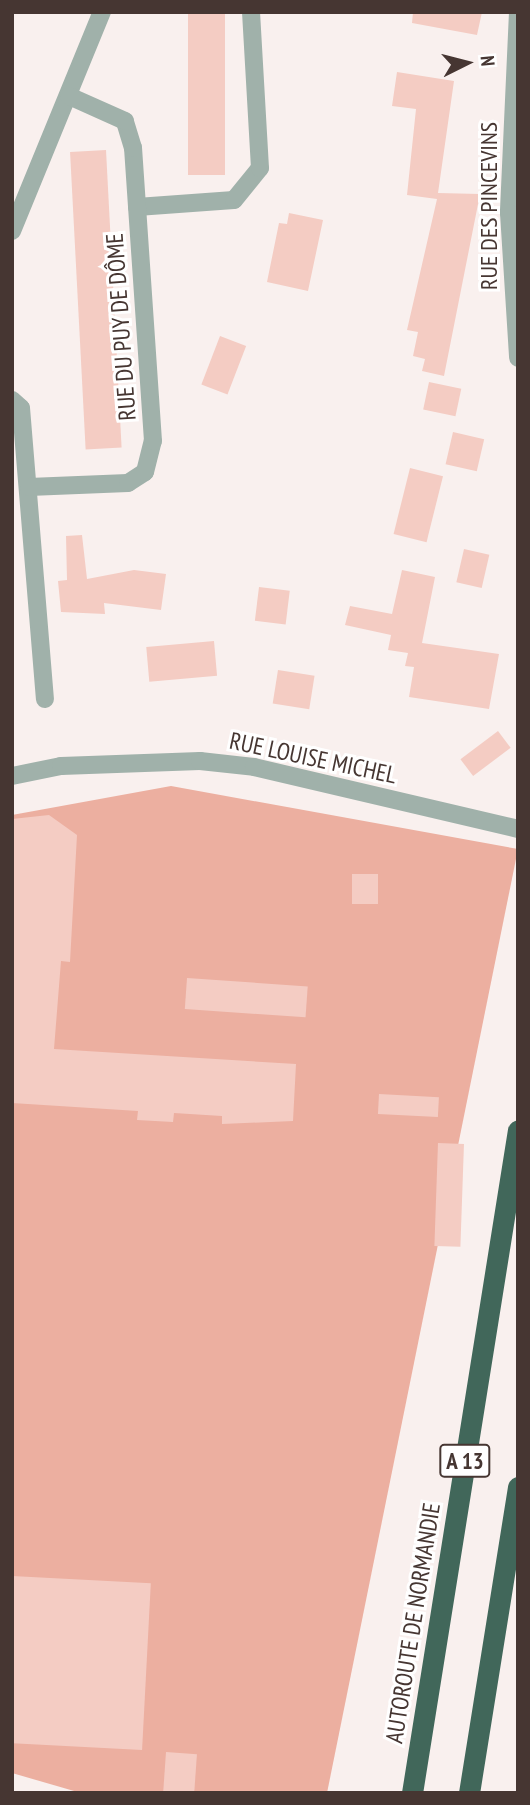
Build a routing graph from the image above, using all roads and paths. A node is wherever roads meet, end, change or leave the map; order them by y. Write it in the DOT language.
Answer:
graph roads {
  1 [pos="102,12"];
  2 [pos="251,12"];
  3 [pos="518,12"];
  4 [pos="69,96"];
  5 [pos="137,207"];
  6 [pos="12,231"];
  7 [pos="518,358"];
  8 [pos="12,400"];
  9 [pos="29,487"];
  10 [pos="45,699"];
  11 [pos="12,776"];
  12 [pos="518,830"];
  13 [pos="518,1130"];
  14 [pos="518,1488"];
  15 [pos="412,1793"];
  16 [pos="470,1793"];
  1 -- 4 [label="street"];
  2 -- 5 [label="street"];
  3 -- 7 [label="street, RUE DES PINCEVINS"];
  4 -- 5 [label="street, RUE DU PUY DE DÔME"];
  4 -- 6 [label="street"];
  5 -- 9 [label="street, RUE DU PUY DE DÔME"];
  8 -- 9 [label="street"];
  9 -- 10 [label="street"];
  11 -- 12 [label="street, RUE LOUISE MICHEL"];
  13 -- 15 [label="highway, AUTOROUTE DE NORMANDIE / A 13"];
  14 -- 16 [label="highway, A 13"];
}
